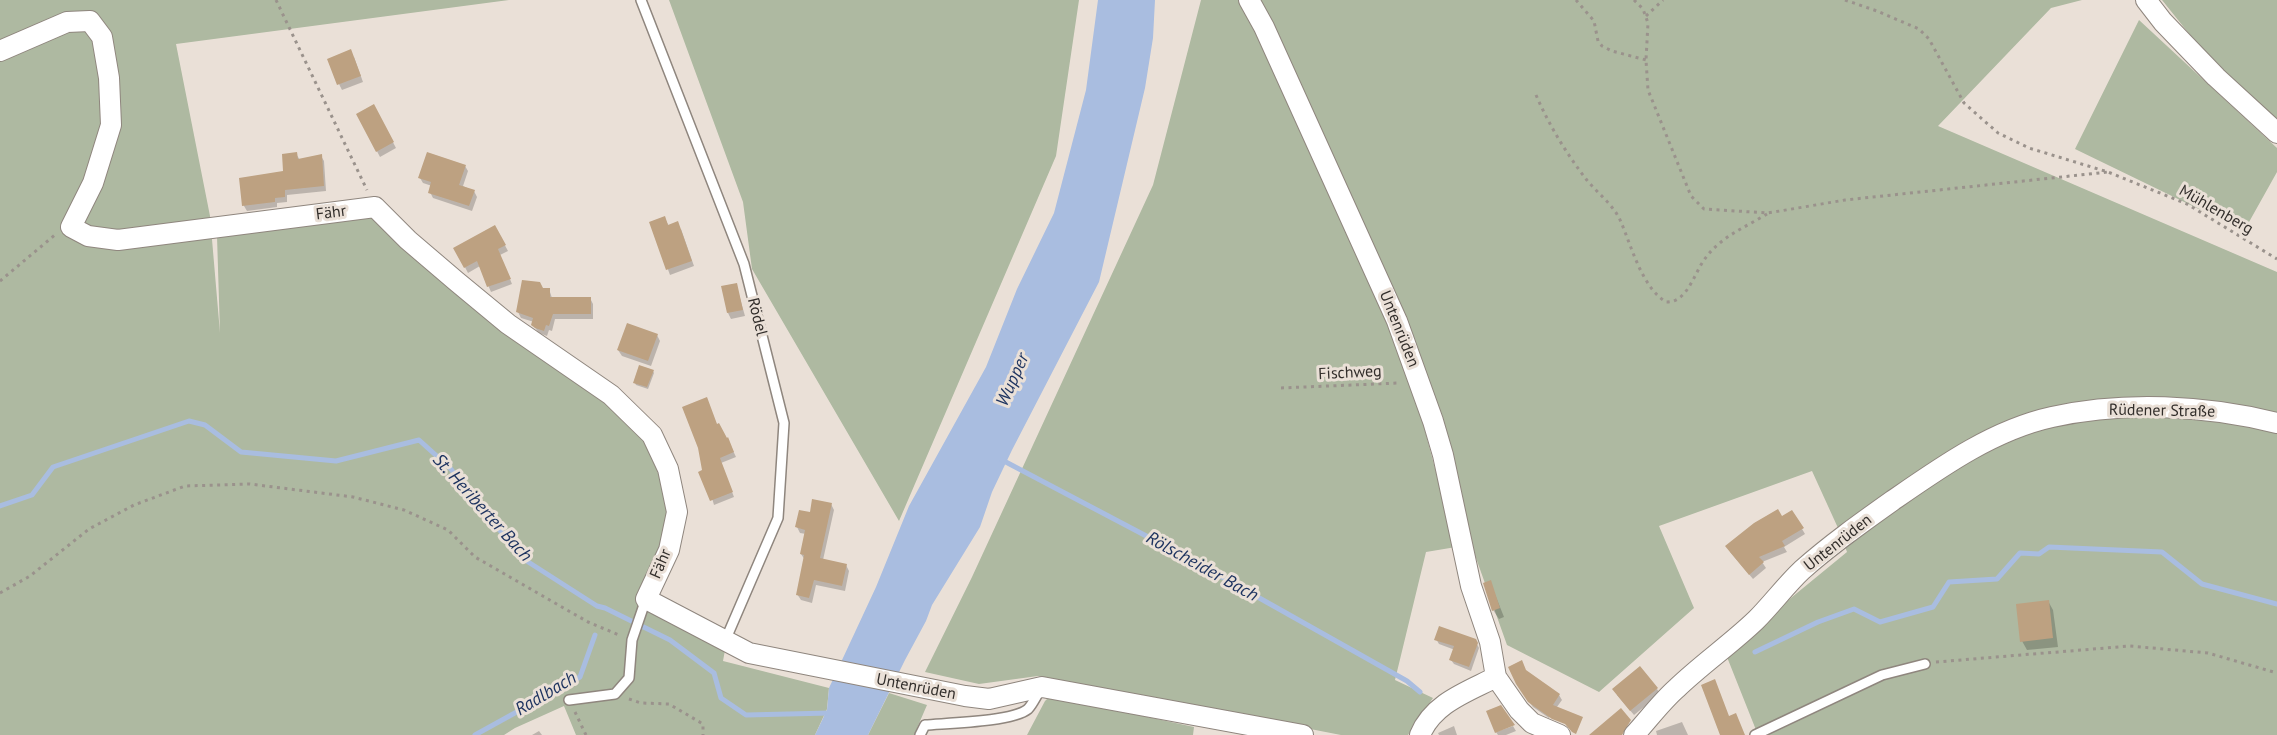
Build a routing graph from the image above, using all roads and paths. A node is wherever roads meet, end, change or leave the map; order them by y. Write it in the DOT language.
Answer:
graph roads {
  1 [pos="276,0"];
  2 [pos="641,0"];
  3 [pos="1249,0"];
  4 [pos="1576,0"];
  5 [pos="1634,0"];
  6 [pos="1663,0"];
  7 [pos="1845,0"];
  8 [pos="2145,0"];
  9 [pos="1646,16"];
  10 [pos="0,51"];
  11 [pos="1646,60"];
  12 [pos="1536,95"];
  13 [pos="2277,133"];
  14 [pos="2108,172"];
  15 [pos="375,207"];
  16 [pos="1768,213"];
  17 [pos="71,227"];
  18 [pos="2277,259"];
  19 [pos="0,281"];
  20 [pos="1419,382"];
  21 [pos="1281,388"];
  22 [pos="2277,423"];
  23 [pos="1919,482"];
  24 [pos="0,593"];
  25 [pos="642,607"];
  26 [pos="633,636"];
  27 [pos="725,641"];
  28 [pos="790,662"];
  29 [pos="1925,664"];
  30 [pos="2277,673"];
  31 [pos="1496,677"];
  32 [pos="1042,687"];
  33 [pos="615,694"];
  34 [pos="569,700"];
  35 [pos="586,735"];
  36 [pos="703,735"];
  37 [pos="920,735"];
  38 [pos="1303,735"];
  39 [pos="1420,735"];
  40 [pos="1560,735"];
  41 [pos="1634,735"];
  42 [pos="1755,735"];
  1 -- 15 [label="path"];
  2 -- 27 [label="lane, Rödel"];
  3 -- 20 [label="street, Untenrüden"];
  4 -- 11 [label="path"];
  5 -- 9 [label="path"];
  6 -- 9 [label="path"];
  7 -- 14 [label="path, Mühlenberg"];
  8 -- 13 [label="street"];
  9 -- 11 [label="path"];
  10 -- 17 [label="street"];
  11 -- 16 [label="path"];
  12 -- 16 [label="path"];
  14 -- 16 [label="path"];
  14 -- 18 [label="path, Mühlenberg"];
  15 -- 17 [label="street, Fähr"];
  15 -- 25 [label="street, Fähr"];
  17 -- 19 [label="path"];
  20 -- 21 [label="path, Fischweg"];
  20 -- 31 [label="street, Untenrüden"];
  22 -- 23 [label="street, Rüdener Straße"];
  23 -- 41 [label="street, Untenrüden"];
  24 -- 26 [label="path"];
  25 -- 26 [label="lane, Fähr"];
  25 -- 27 [label="street, Fähr"];
  26 -- 33 [label="lane, Fähr"];
  27 -- 28 [label="street, Fähr"];
  28 -- 32 [label="street, Untenrüden"];
  29 -- 30 [label="path"];
  29 -- 42 [label="lane"];
  31 -- 39 [label="street"];
  31 -- 40 [label="street, Untenrüden"];
  32 -- 37 [label="lane, Untenrüden"];
  32 -- 38 [label="street, Untenrüden"];
  33 -- 34 [label="lane"];
  33 -- 36 [label="path"];
  34 -- 35 [label="path"];
}
